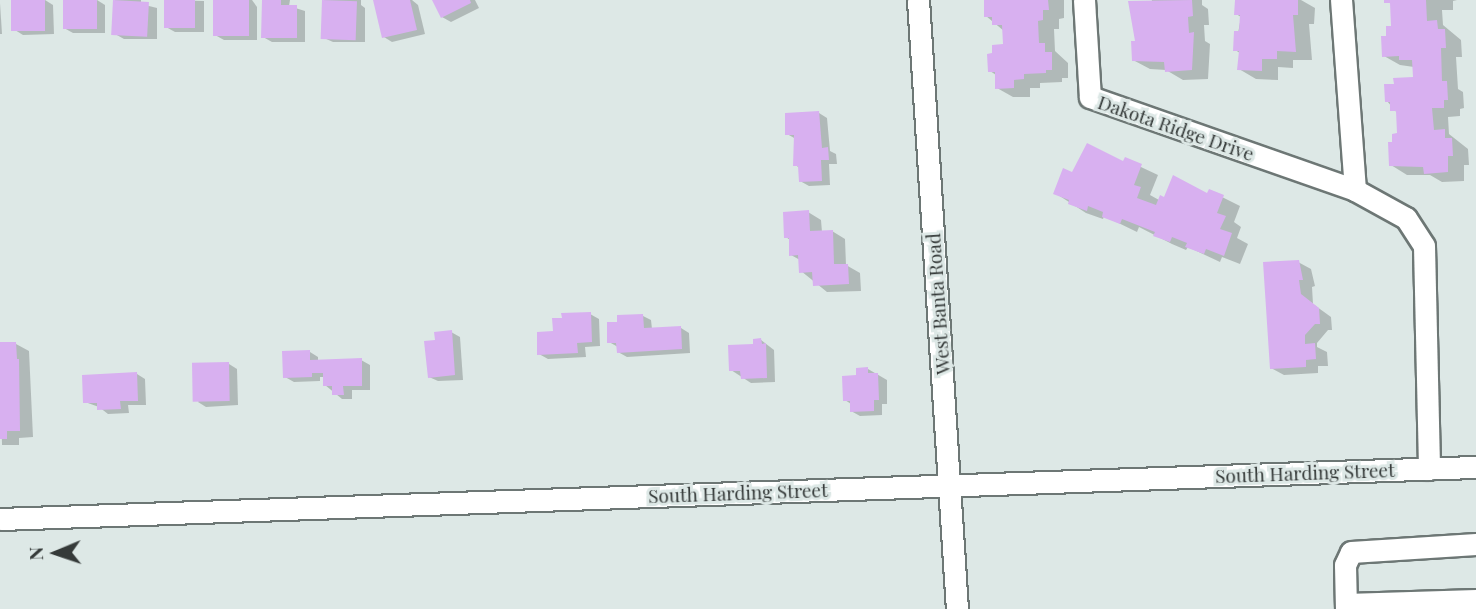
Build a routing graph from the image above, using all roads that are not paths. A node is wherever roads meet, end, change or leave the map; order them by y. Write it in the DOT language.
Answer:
graph roads {
  1 [pos="918,0"];
  2 [pos="1084,0"];
  3 [pos="1341,0"];
  4 [pos="1355,190"];
  5 [pos="1476,467"];
  6 [pos="1429,469"];
  7 [pos="949,486"];
  8 [pos="0,519"];
  9 [pos="1476,544"];
  10 [pos="1476,600"];
  11 [pos="1346,606"];
  12 [pos="957,609"];
  1 -- 7 [label="street, West Banta Road"];
  2 -- 4 [label="street, Dakota Ridge Drive"];
  3 -- 4 [label="street"];
  4 -- 6 [label="street, Dakota Ridge Drive"];
  5 -- 6 [label="street, South Harding Street"];
  6 -- 7 [label="street, South Harding Street"];
  7 -- 8 [label="street, South Harding Street"];
  7 -- 12 [label="street, West Banta Road"];
  9 -- 11 [label="street"];
  10 -- 11 [label="street"];
}
